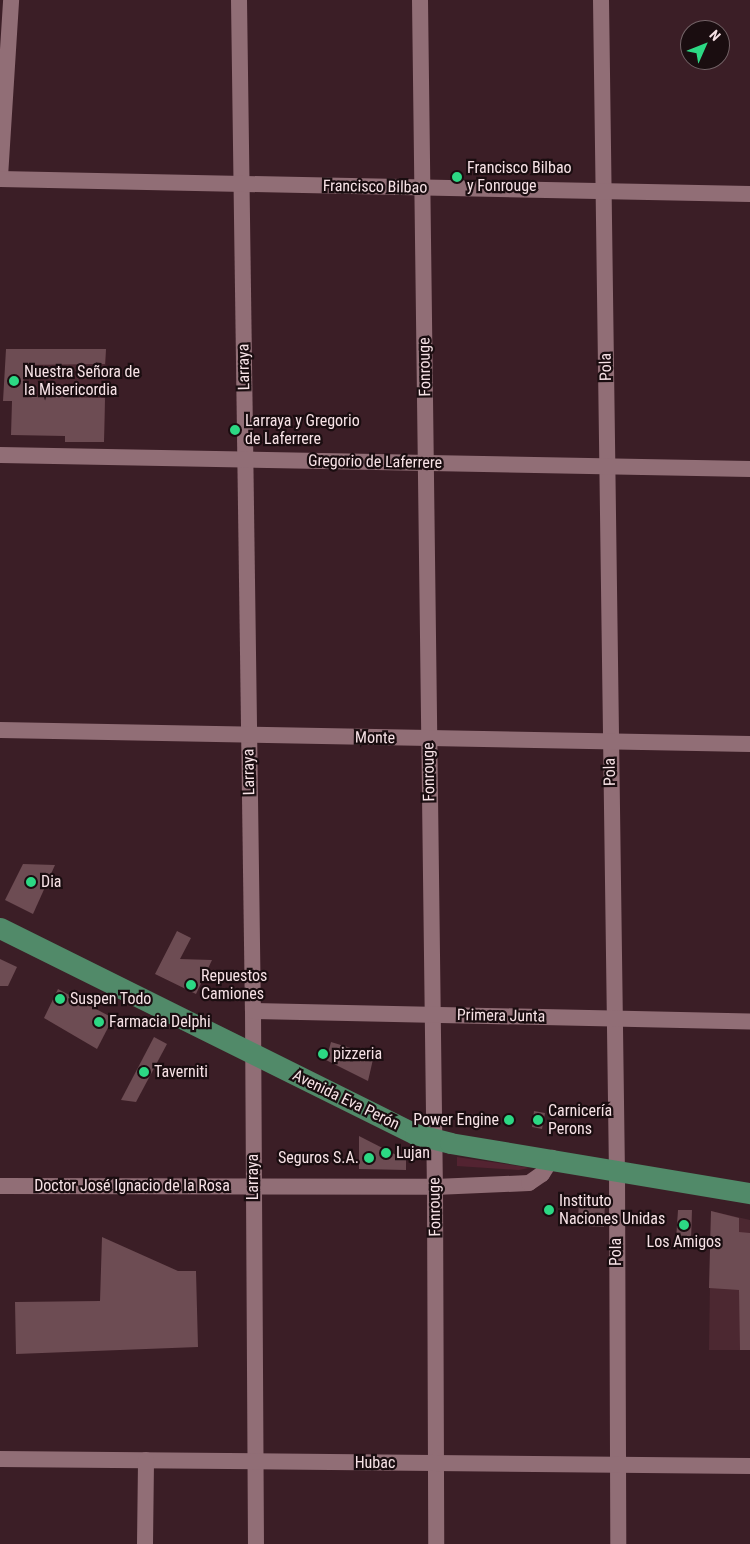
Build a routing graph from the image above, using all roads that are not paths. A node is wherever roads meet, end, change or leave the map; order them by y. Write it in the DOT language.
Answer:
graph roads {
  1 [pos="10,0"];
  2 [pos="239,0"];
  3 [pos="420,0"];
  4 [pos="601,0"];
  5 [pos="0,178"];
  6 [pos="241,184"];
  7 [pos="422,187"];
  8 [pos="603,191"];
  9 [pos="750,194"];
  10 [pos="0,455"];
  11 [pos="245,460"];
  12 [pos="426,463"];
  13 [pos="607,466"];
  14 [pos="750,469"];
  15 [pos="0,730"];
  16 [pos="248,736"];
  17 [pos="429,739"];
  18 [pos="610,742"];
  19 [pos="750,744"];
  20 [pos="0,928"];
  21 [pos="253,1011"];
  22 [pos="433,1014"];
  23 [pos="614,1018"];
  24 [pos="750,1021"];
  25 [pos="253,1054"];
  26 [pos="432,1140"];
  27 [pos="552,1158"];
  28 [pos="617,1170"];
  29 [pos="253,1185"];
  30 [pos="0,1186"];
  31 [pos="435,1187"];
  32 [pos="750,1193"];
  33 [pos="0,1459"];
  34 [pos="146,1460"];
  35 [pos="256,1462"];
  36 [pos="436,1462"];
  37 [pos="616,1466"];
  38 [pos="750,1466"];
  39 [pos="144,1544"];
  40 [pos="256,1544"];
  41 [pos="436,1544"];
  42 [pos="618,1544"];
  1 -- 5 [label="street"];
  2 -- 6 [label="street, Larraya"];
  3 -- 7 [label="street, Fonrouge"];
  4 -- 8 [label="street, Pola"];
  5 -- 6 [label="street, Francisco Bilbao"];
  6 -- 7 [label="street, Francisco Bilbao"];
  6 -- 11 [label="street, Larraya"];
  7 -- 8 [label="street, Francisco Bilbao"];
  7 -- 12 [label="street, Fonrouge"];
  8 -- 9 [label="street, Francisco Bilbao"];
  8 -- 13 [label="street, Pola"];
  10 -- 11 [label="street, Gregorio de Laferrere"];
  11 -- 12 [label="street, Gregorio de Laferrere"];
  11 -- 16 [label="street, Larraya"];
  12 -- 13 [label="street, Gregorio de Laferrere"];
  12 -- 17 [label="street, Fonrouge"];
  13 -- 14 [label="street, Gregorio de Laferrere"];
  13 -- 18 [label="street, Pola"];
  15 -- 16 [label="street, Monte"];
  16 -- 17 [label="street, Monte"];
  16 -- 21 [label="street, Larraya"];
  17 -- 18 [label="street, Monte"];
  17 -- 22 [label="street, Fonrouge"];
  18 -- 19 [label="street, Monte"];
  18 -- 23 [label="street, Pola"];
  20 -- 25 [label="main road, Avenida Eva Perón"];
  21 -- 22 [label="street, Primera Junta"];
  21 -- 25 [label="street, Larraya"];
  22 -- 23 [label="street, Primera Junta"];
  22 -- 26 [label="street, Fonrouge"];
  23 -- 24 [label="street, Primera Junta"];
  23 -- 28 [label="street, Pola"];
  25 -- 26 [label="main road, Avenida Eva Perón"];
  25 -- 29 [label="street, Larraya"];
  26 -- 27 [label="main road, Avenida Eva Perón"];
  26 -- 31 [label="street, Fonrouge"];
  27 -- 28 [label="main road, Avenida Eva Perón"];
  27 -- 31 [label="street, Doctor José Ignacio de la Rosa"];
  28 -- 32 [label="main road, Avenida Eva Perón"];
  28 -- 37 [label="street, Pola"];
  29 -- 30 [label="street, Doctor José Ignacio de la Rosa"];
  29 -- 31 [label="street, Doctor José Ignacio de la Rosa"];
  29 -- 35 [label="street, Larraya"];
  31 -- 36 [label="street, Fonrouge"];
  33 -- 34 [label="street, Hubac"];
  34 -- 35 [label="street, Hubac"];
  34 -- 39 [label="street"];
  35 -- 36 [label="street, Hubac"];
  35 -- 40 [label="street, Larraya"];
  36 -- 37 [label="street, Hubac"];
  36 -- 41 [label="street, Fonrouge"];
  37 -- 38 [label="street, Hubac"];
  37 -- 42 [label="street, Pola"];
}
